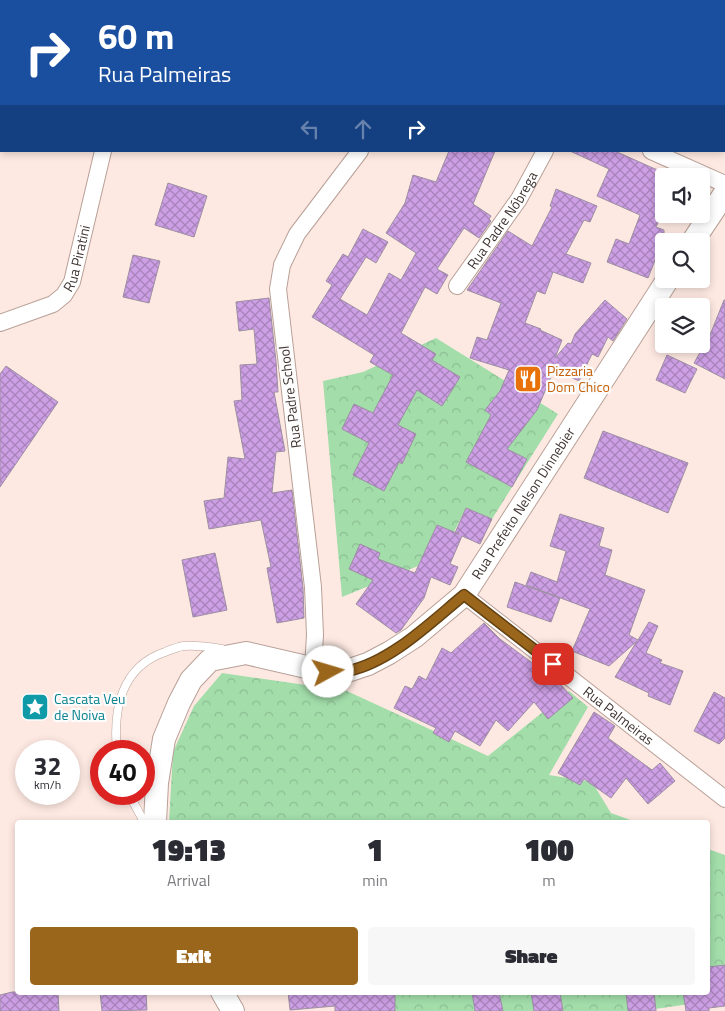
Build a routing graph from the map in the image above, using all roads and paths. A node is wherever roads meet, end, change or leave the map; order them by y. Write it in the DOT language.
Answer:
graph roads {
  1 [pos="103,152"];
  2 [pos="359,152"];
  3 [pos="544,152"];
  4 [pos="654,152"];
  5 [pos="725,184"];
  6 [pos="725,193"];
  7 [pos="698,233"];
  8 [pos="457,286"];
  9 [pos="662,288"];
  10 [pos="0,324"];
  11 [pos="464,595"];
  12 [pos="246,653"];
  13 [pos="313,668"];
  14 [pos="116,740"];
  15 [pos="725,799"];
  16 [pos="135,805"];
  17 [pos="143,820"];
  18 [pos="154,820"];
  19 [pos="224,995"];
  20 [pos="233,1011"];
  1 -- 10 [label="street, Rua Piratini"];
  2 -- 13 [label="street, Rua Padre School"];
  3 -- 8 [label="street, Rua Padre Nóbrega"];
  4 -- 5 [label="street"];
  6 -- 7 [label="street"];
  9 -- 11 [label="street, Rua Prefeito Nelson Dinnebier"];
  11 -- 13 [label="street, Rua Prefeito Nelson Dinnebier"];
  11 -- 15 [label="street, Rua Palmeiras"];
  12 -- 13 [label="street, Rua Prefeito Nelson Dinnebier"];
  12 -- 14 [label="lane"];
  12 -- 18 [label="street, Rua Prefeito Nelson Dinnebier"];
  16 -- 17 [label="lane"];
  19 -- 20 [label="street"];
}
